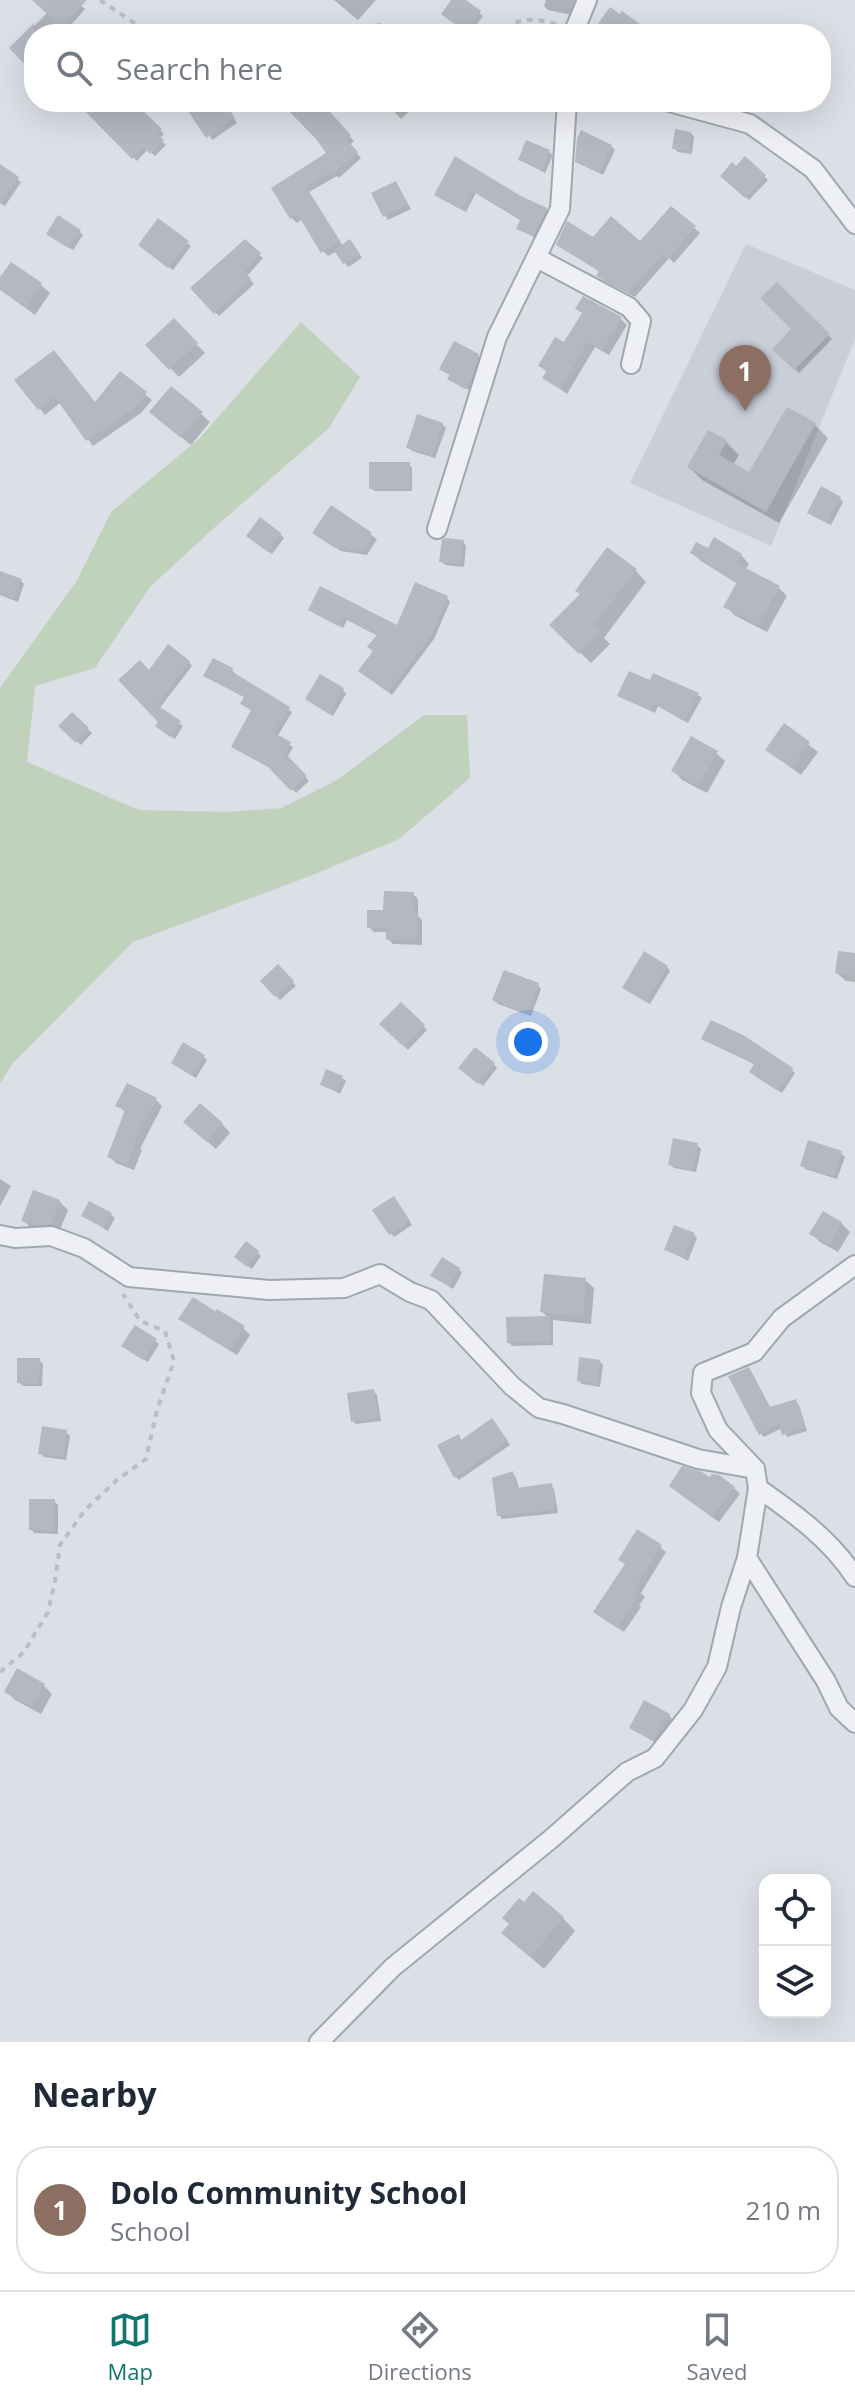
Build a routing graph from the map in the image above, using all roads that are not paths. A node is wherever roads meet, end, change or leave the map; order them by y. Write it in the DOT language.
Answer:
graph roads {
  1 [pos="587,0"];
  2 [pos="579,24"];
  3 [pos="566,112"];
  4 [pos="706,112"];
  5 [pos="855,224"];
  6 [pos="537,258"];
  7 [pos="631,364"];
  8 [pos="437,529"];
  9 [pos="0,1235"];
  10 [pos="855,1265"];
  11 [pos="755,1469"];
  12 [pos="758,1488"];
  13 [pos="747,1558"];
  14 [pos="855,1577"];
  15 [pos="855,1723"];
  16 [pos="319,2042"];
  1 -- 2 [label="street"];
  3 -- 6 [label="street"];
  4 -- 5 [label="street"];
  6 -- 7 [label="street"];
  6 -- 8 [label="street"];
  9 -- 11 [label="street"];
  10 -- 11 [label="street"];
  11 -- 12 [label="street"];
  12 -- 13 [label="street"];
  12 -- 14 [label="street"];
  13 -- 15 [label="street"];
  13 -- 16 [label="street"];
}
